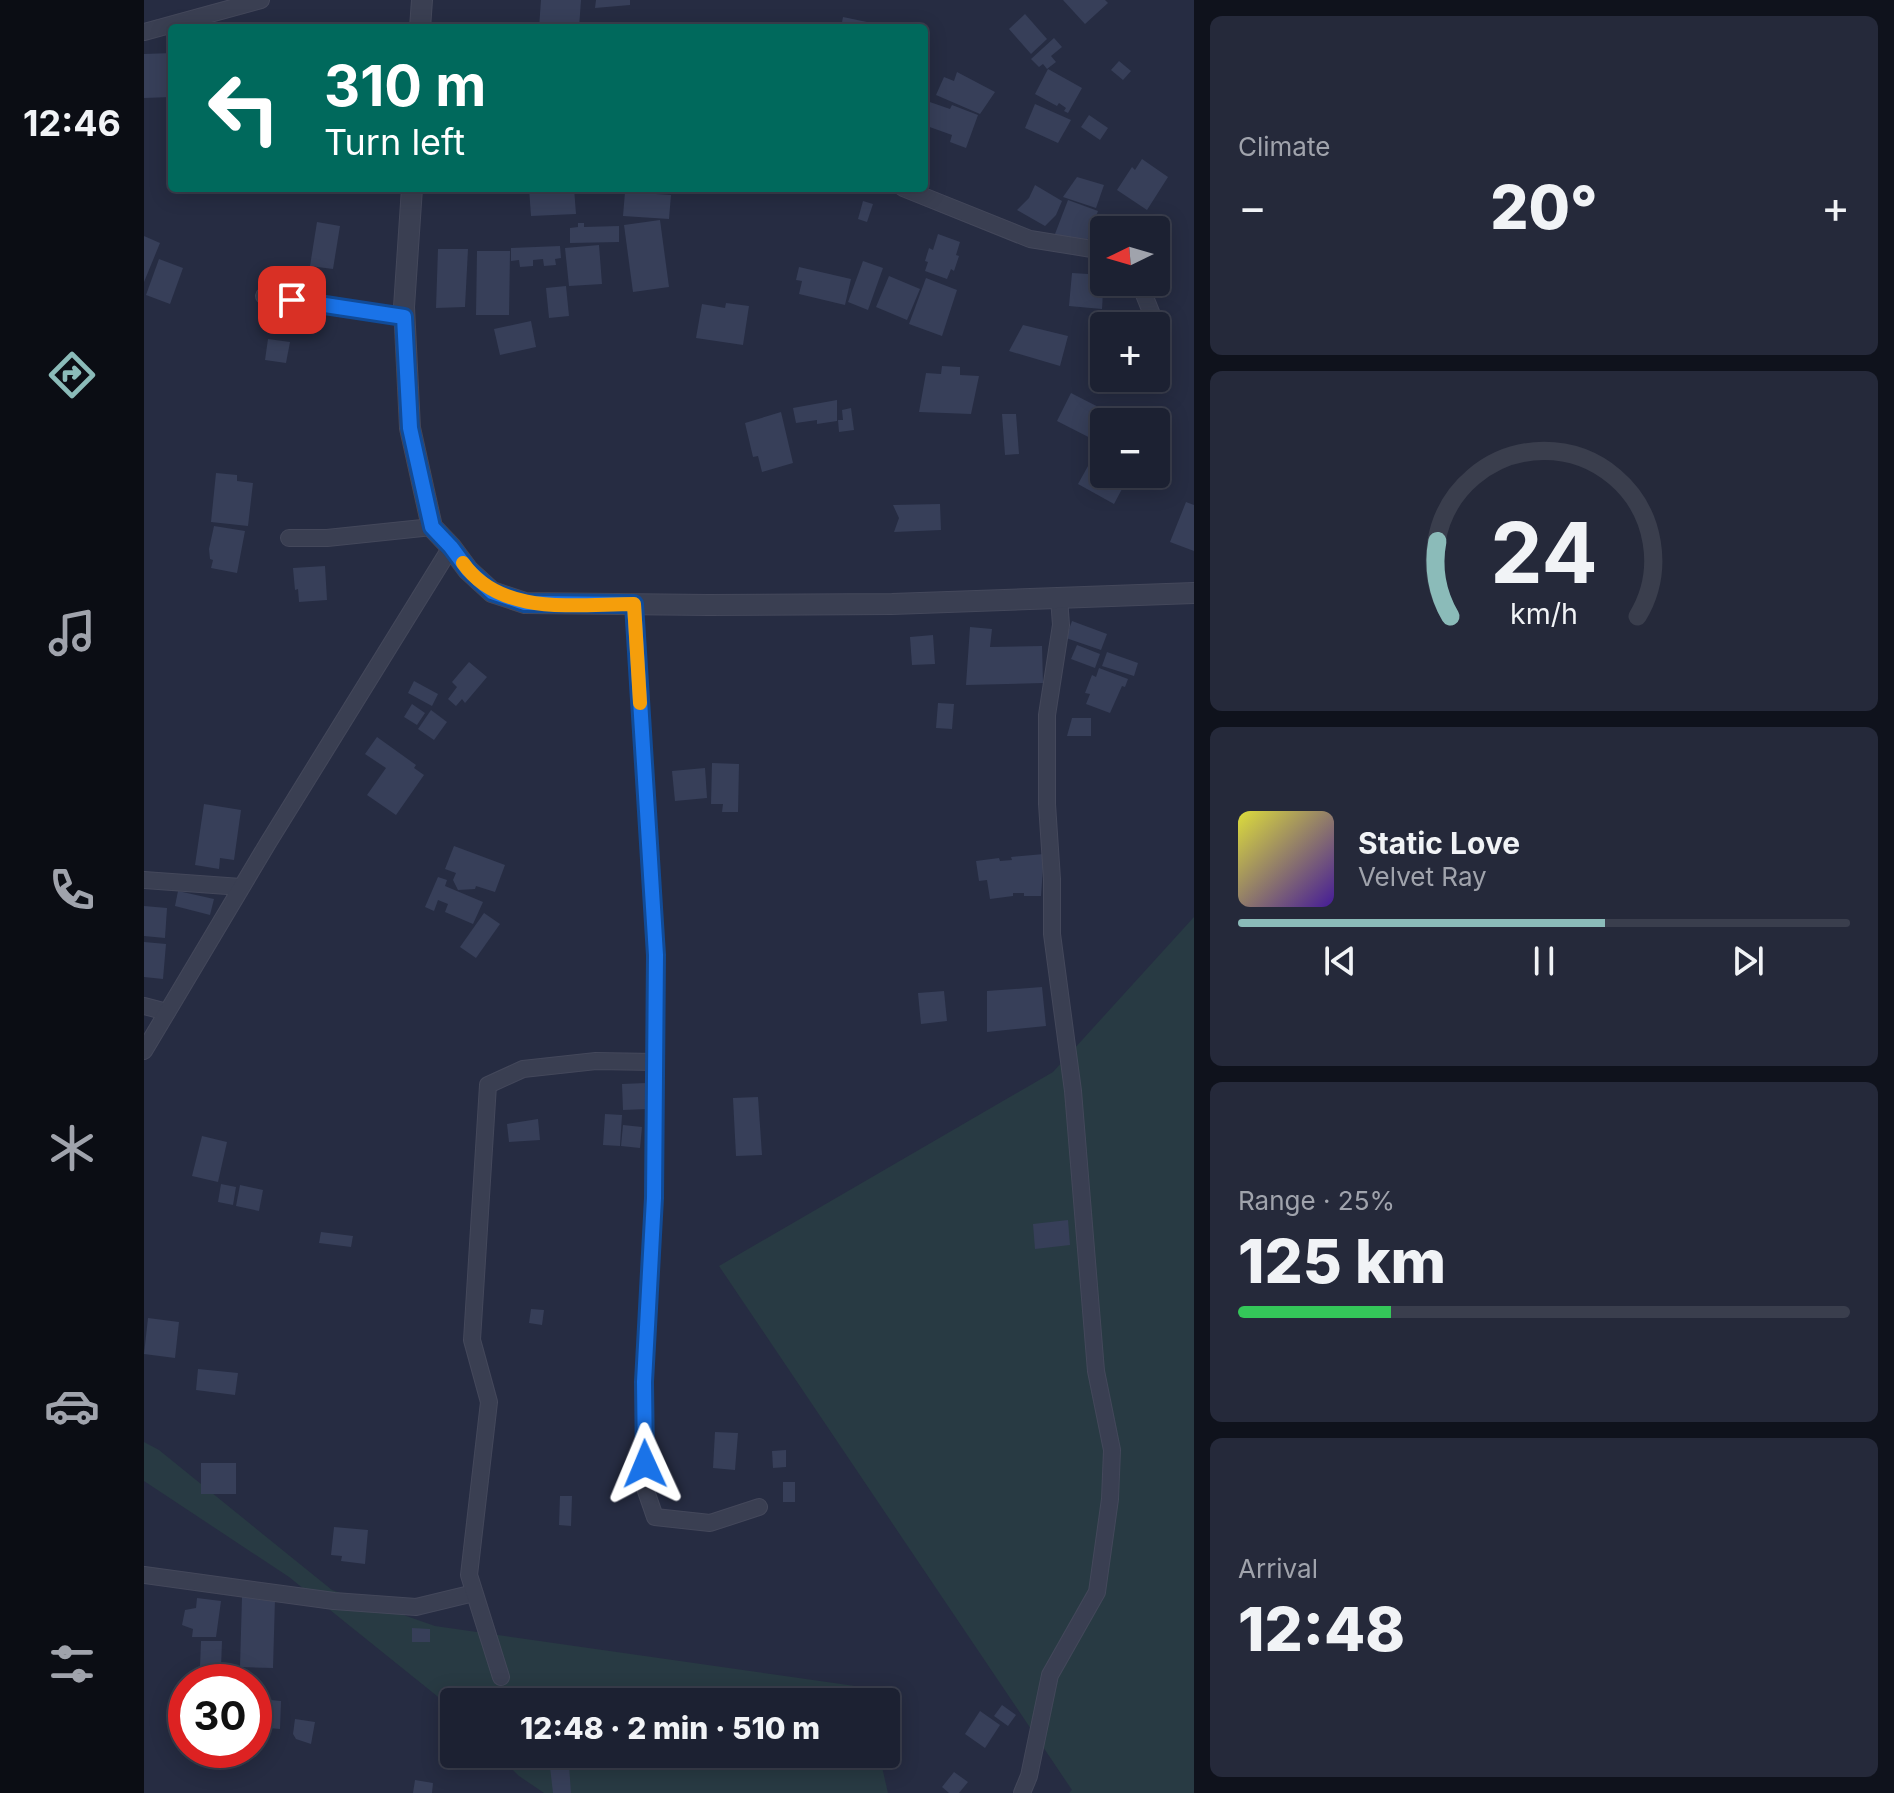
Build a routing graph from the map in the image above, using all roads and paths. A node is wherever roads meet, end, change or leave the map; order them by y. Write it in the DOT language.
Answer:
graph roads {
  1 [pos="261,0"];
  2 [pos="422,0"];
  3 [pos="173,24"];
  4 [pos="420,24"];
  5 [pos="168,25"];
  6 [pos="144,32"];
  7 [pos="412,192"];
  8 [pos="913,192"];
  9 [pos="1090,249"];
  10 [pos="264,296"];
  11 [pos="404,317"];
  12 [pos="432,527"];
  13 [pos="289,538"];
  14 [pos="451,547"];
  15 [pos="1194,593"];
  16 [pos="1059,598"];
  17 [pos="634,604"];
  18 [pos="144,880"];
  19 [pos="241,887"];
  20 [pos="144,1006"];
  21 [pos="167,1012"];
  22 [pos="144,1051"];
  23 [pos="655,1062"];
  24 [pos="759,1507"];
  25 [pos="144,1575"];
  26 [pos="474,1593"];
  27 [pos="501,1677"];
  28 [pos="1022,1793"];
  1 -- 3 [label="street"];
  2 -- 4 [label="street"];
  5 -- 6 [label="street"];
  7 -- 11 [label="street"];
  8 -- 9 [label="street"];
  10 -- 11 [label="street"];
  11 -- 12 [label="street"];
  12 -- 13 [label="street"];
  12 -- 14 [label="street"];
  14 -- 17 [label="street"];
  14 -- 19 [label="street"];
  15 -- 16 [label="street"];
  16 -- 17 [label="street"];
  16 -- 28 [label="street"];
  17 -- 23 [label="street"];
  18 -- 19 [label="street"];
  19 -- 21 [label="street"];
  20 -- 21 [label="street"];
  21 -- 22 [label="street"];
  23 -- 24 [label="street"];
  23 -- 26 [label="street"];
  25 -- 26 [label="street"];
  26 -- 27 [label="street"];
}
